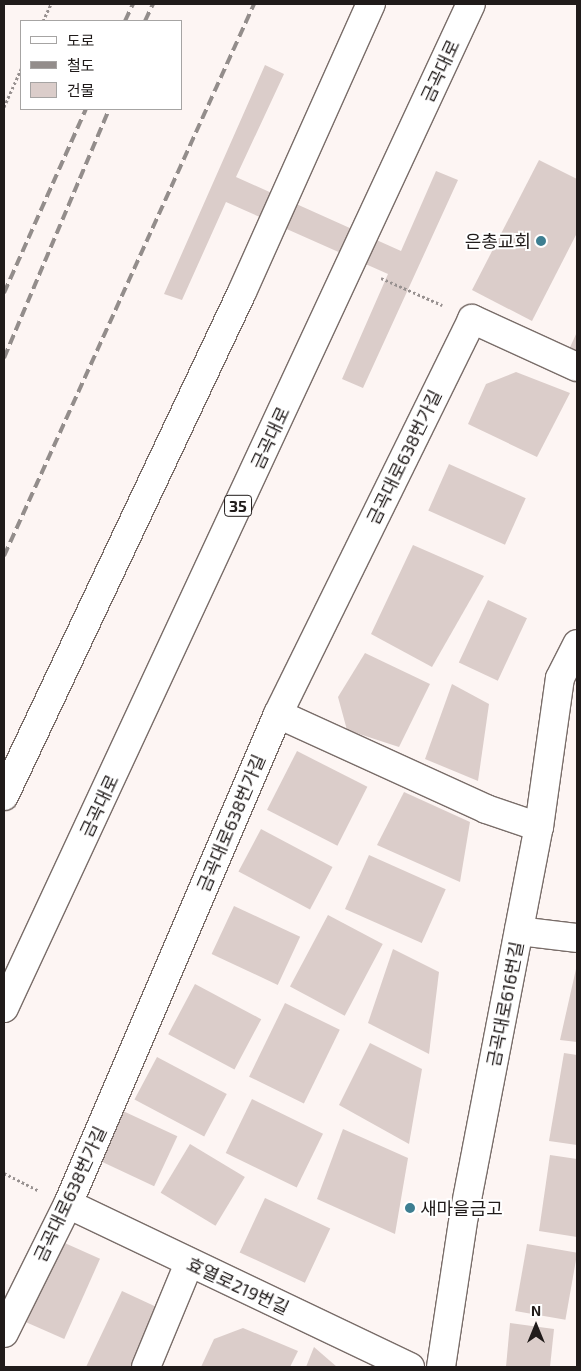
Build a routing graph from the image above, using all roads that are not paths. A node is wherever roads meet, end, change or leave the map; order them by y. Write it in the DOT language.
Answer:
graph roads {
  1 [pos="371,4"];
  2 [pos="471,4"];
  3 [pos="577,367"];
  4 [pos="577,644"];
  5 [pos="278,714"];
  6 [pos="4,796"];
  7 [pos="539,827"];
  8 [pos="518,931"];
  9 [pos="577,938"];
  10 [pos="4,1008"];
  11 [pos="68,1204"];
  12 [pos="189,1263"];
  13 [pos="4,1333"];
  14 [pos="146,1367"];
  15 [pos="410,1367"];
  16 [pos="441,1367"];
  1 -- 6 [label="street"];
  2 -- 10 [label="street, 금곡대로 / 35"];
  3 -- 5 [label="street, 금곡대로638번가길"];
  4 -- 7 [label="street, 금곡대로616번길"];
  5 -- 7 [label="street"];
  5 -- 11 [label="street, 금곡대로638번가길"];
  7 -- 8 [label="street, 금곡대로616번길"];
  8 -- 9 [label="street"];
  8 -- 16 [label="street, 금곡대로616번길"];
  11 -- 12 [label="street, 효열로219번길"];
  11 -- 13 [label="street, 금곡대로638번가길"];
  12 -- 14 [label="street"];
  12 -- 15 [label="street, 효열로219번길"];
}
